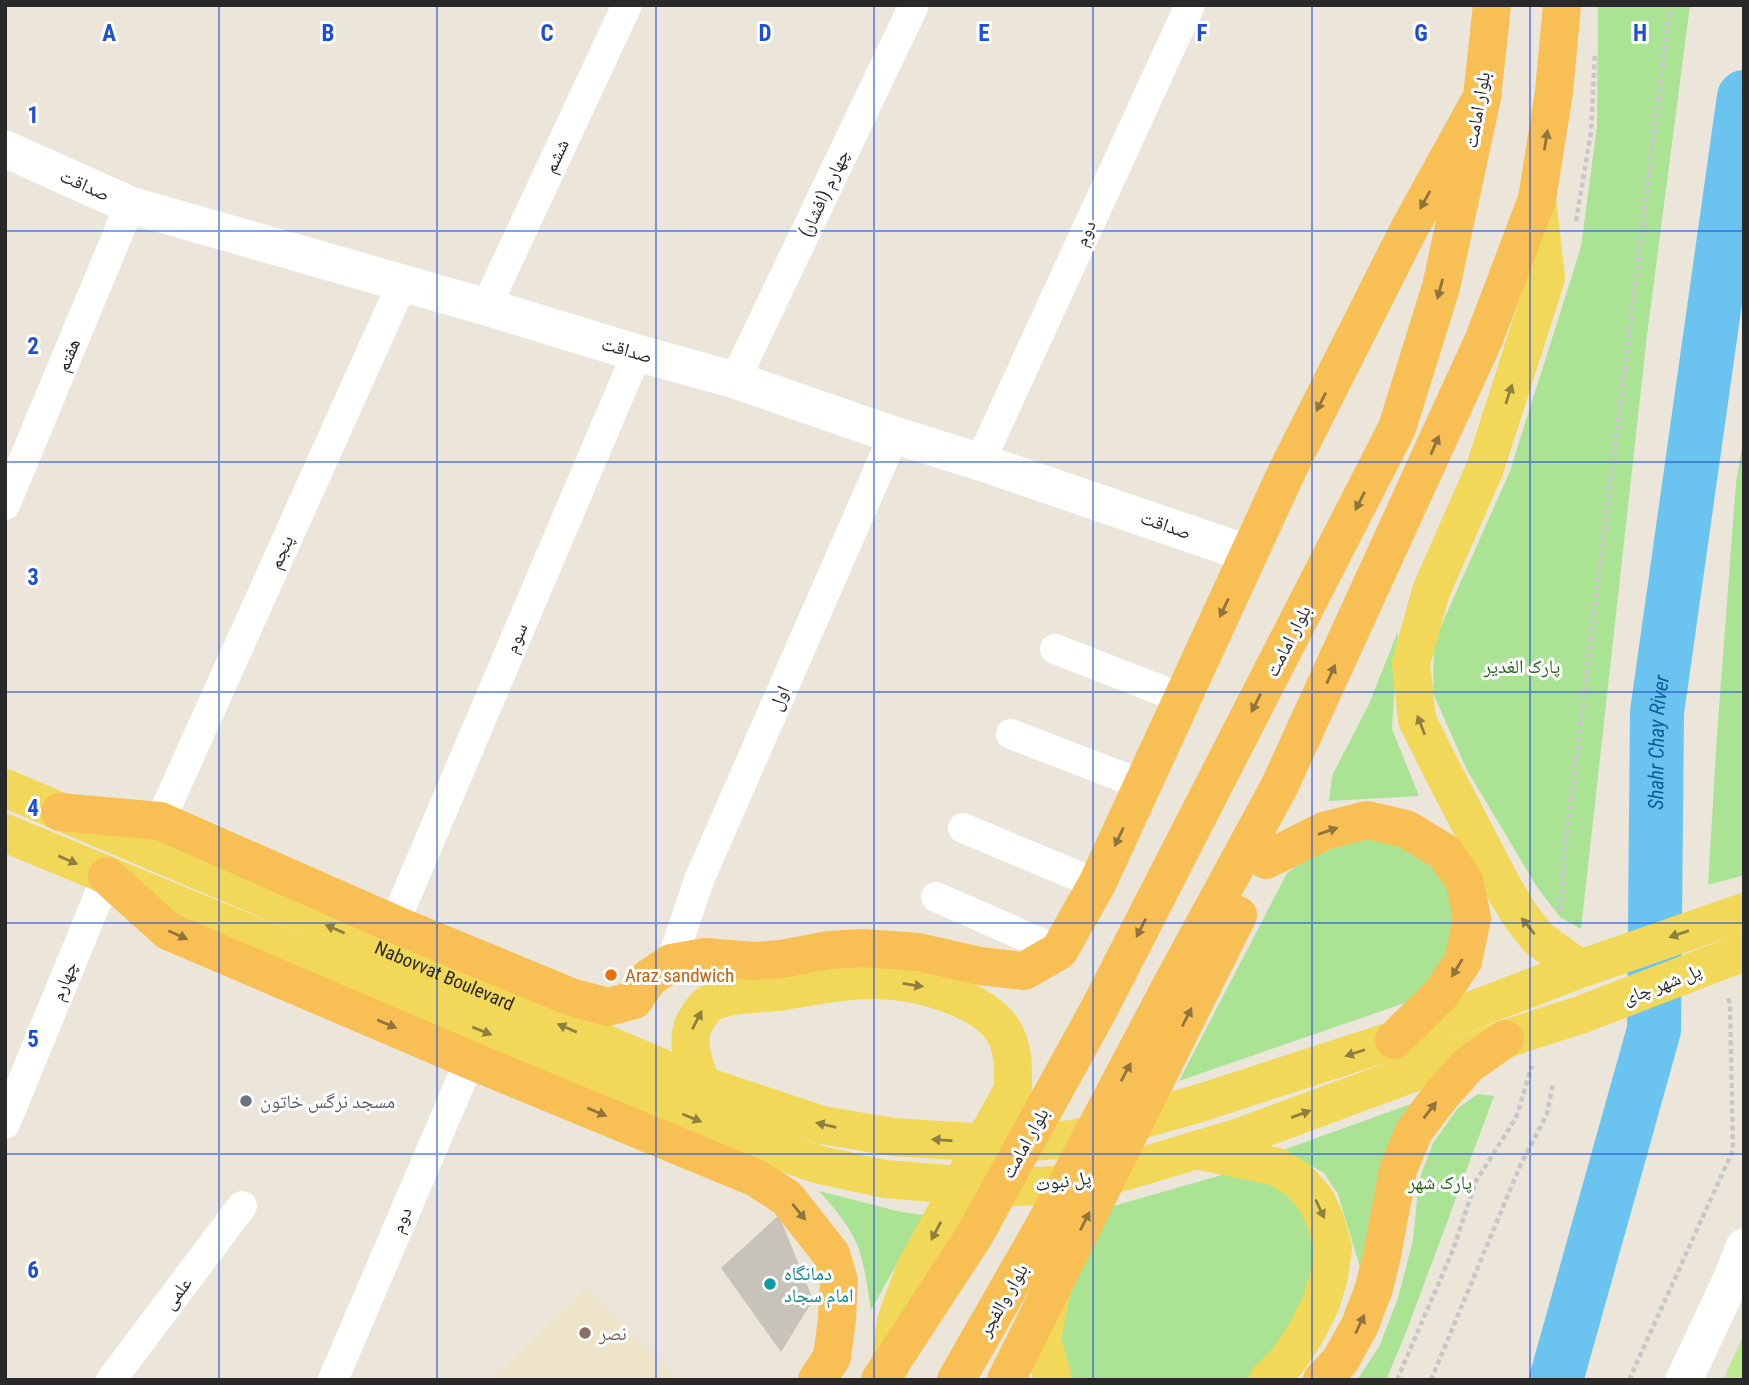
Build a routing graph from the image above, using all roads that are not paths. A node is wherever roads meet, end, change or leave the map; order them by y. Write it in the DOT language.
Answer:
graph roads {
  1 [pos="626,5"];
  2 [pos="914,5"];
  3 [pos="1190,5"];
  4 [pos="1492,5"];
  5 [pos="1562,5"];
  6 [pos="1482,97"];
  7 [pos="5,149"];
  8 [pos="1536,199"];
  9 [pos="130,205"];
  10 [pos="402,284"];
  11 [pos="486,307"];
  12 [pos="637,353"];
  13 [pos="735,380"];
  14 [pos="894,435"];
  15 [pos="981,461"];
  16 [pos="5,505"];
  17 [pos="1249,554"];
  18 [pos="1055,649"];
  19 [pos="1181,698"];
  20 [pos="1011,734"];
  21 [pos="1143,785"];
  22 [pos="1279,787"];
  23 [pos="5,788"];
  24 [pos="60,812"];
  25 [pos="160,821"];
  26 [pos="962,828"];
  27 [pos="5,833"];
  28 [pos="1266,860"];
  29 [pos="107,876"];
  30 [pos="1097,884"];
  31 [pos="936,897"];
  32 [pos="1744,912"];
  33 [pos="394,924"];
  34 [pos="1059,951"];
  35 [pos="1744,952"];
  36 [pos="671,963"];
  37 [pos="1580,969"];
  38 [pos="1394,1040"];
  39 [pos="1514,1053"];
  40 [pos="470,1060"];
  41 [pos="702,1085"];
  42 [pos="5,1124"];
  43 [pos="893,1137"];
  44 [pos="1198,1151"];
  45 [pos="885,1179"];
  46 [pos="242,1206"];
  47 [pos="1744,1247"];
  48 [pos="1054,1282"];
  49 [pos="885,1373"];
  50 [pos="111,1380"];
  51 [pos="333,1380"];
  52 [pos="817,1380"];
  53 [pos="956,1380"];
  54 [pos="1006,1380"];
  55 [pos="1053,1380"];
  56 [pos="1268,1380"];
  57 [pos="1322,1380"];
  58 [pos="1684,1380"];
  1 -- 11 [label="street, ششم"];
  2 -- 13 [label="street, چهارم (افشار)"];
  3 -- 15 [label="street, دوم"];
  4 -- 6 [label="highway, بلوار امامت"];
  8 -- 5 [label="highway, one-way"];
  6 -- 17 [label="highway, one-way"];
  6 -- 49 [label="highway, بلوار امامت, one-way"];
  7 -- 9 [label="street, صداقت"];
  22 -- 8 [label="highway, one-way"];
  37 -- 8 [label="main road, one-way"];
  9 -- 10 [label="street, صداقت"];
  9 -- 16 [label="street, هفتم"];
  10 -- 11 [label="street, صداقت"];
  10 -- 25 [label="street, پنجم"];
  11 -- 12 [label="street, صداقت"];
  12 -- 13 [label="street, صداقت"];
  12 -- 33 [label="street, سوم"];
  13 -- 14 [label="street, صداقت"];
  14 -- 15 [label="street, صداقت"];
  14 -- 36 [label="street, اول"];
  15 -- 17 [label="street, صداقت"];
  17 -- 19 [label="highway, one-way"];
  18 -- 19 [label="street"];
  19 -- 21 [label="highway"];
  20 -- 21 [label="street"];
  21 -- 30 [label="highway, one-way"];
  22 -- 28 [label="highway"];
  53 -- 22 [label="highway, بلوار والفجر, one-way"];
  23 -- 24 [label="main road, Nabovvat Boulevard"];
  24 -- 25 [label="highway"];
  41 -- 24 [label="main road, Nabovvat Boulevard, one-way"];
  25 -- 33 [label="highway"];
  26 -- 30 [label="street"];
  27 -- 29 [label="main road, Nabovvat Boulevard, one-way"];
  28 -- 38 [label="highway, one-way"];
  48 -- 28 [label="highway, one-way"];
  29 -- 40 [label="highway, one-way"];
  29 -- 42 [label="street, چهارم"];
  29 -- 45 [label="main road, Nabovvat Boulevard, one-way"];
  30 -- 34 [label="highway"];
  31 -- 34 [label="street"];
  32 -- 37 [label="main road, پل شهر چای, one-way"];
  33 -- 36 [label="highway"];
  34 -- 36 [label="highway"];
  35 -- 39 [label="main road, پل شهر چای"];
  37 -- 38 [label="main road, پل شهر چای"];
  38 -- 43 [label="main road, پل نبوت, one-way"];
  44 -- 39 [label="main road, پل نبوت, one-way"];
  57 -- 39 [label="highway, one-way"];
  40 -- 51 [label="street, دوم"];
  40 -- 52 [label="highway, one-way"];
  43 -- 41 [label="main road, Nabovvat Boulevard, one-way"];
  41 -- 49 [label="main road, one-way"];
  44 -- 45 [label="main road, پل نبوت"];
  44 -- 56 [label="main road, one-way"];
  46 -- 50 [label="street, علمی"];
  47 -- 58 [label="street"];
  48 -- 54 [label="highway"];
  48 -- 55 [label="main road"];
}
